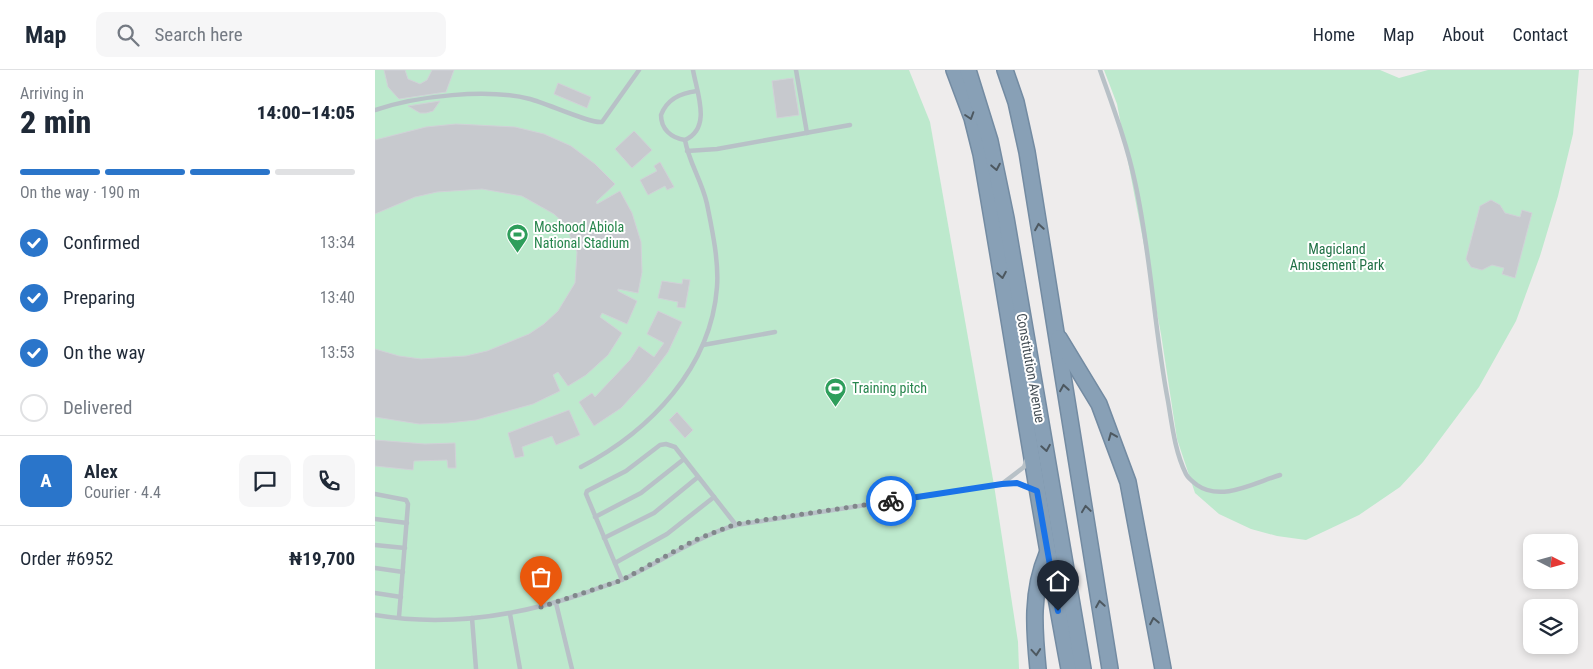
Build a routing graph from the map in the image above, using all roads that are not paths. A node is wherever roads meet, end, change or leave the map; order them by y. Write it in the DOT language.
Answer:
graph roads {
  1 [pos="639,70"];
  2 [pos="693,70"];
  3 [pos="796,70"];
  4 [pos="954,70"];
  5 [pos="969,70"];
  6 [pos="1005,70"];
  7 [pos="1100,70"];
  8 [pos="697,91"];
  9 [pos="375,110"];
  10 [pos="850,125"];
  11 [pos="807,133"];
  12 [pos="685,140"];
  13 [pos="687,151"];
  14 [pos="775,332"];
  15 [pos="1055,332"];
  16 [pos="703,345"];
  17 [pos="1031,448"];
  18 [pos="684,459"];
  19 [pos="581,467"];
  20 [pos="1280,475"];
  21 [pos="698,477"];
  22 [pos="1002,484"];
  23 [pos="375,494"];
  24 [pos="1038,495"];
  25 [pos="714,497"];
  26 [pos="595,517"];
  27 [pos="375,519"];
  28 [pos="407,523"];
  29 [pos="736,524"];
  30 [pos="604,538"];
  31 [pos="375,545"];
  32 [pos="1046,546"];
  33 [pos="405,548"];
  34 [pos="615,563"];
  35 [pos="375,568"];
  36 [pos="403,572"];
  37 [pos="622,580"];
  38 [pos="375,593"];
  39 [pos="401,597"];
  40 [pos="556,603"];
  41 [pos="510,614"];
  42 [pos="375,615"];
  43 [pos="399,617"];
  44 [pos="472,618"];
  45 [pos="476,669"];
  46 [pos="520,669"];
  47 [pos="572,669"];
  48 [pos="1037,669"];
  49 [pos="1069,669"];
  50 [pos="1083,669"];
  51 [pos="1111,669"];
  52 [pos="1163,669"];
  1 -- 9 [label="lane"];
  2 -- 8 [label="lane"];
  3 -- 11 [label="lane"];
  4 -- 17 [label="highway, one-way"];
  5 -- 50 [label="highway, Constitution Avenue, one-way"];
  15 -- 6 [label="highway, Constitution Avenue, one-way"];
  7 -- 20 [label="lane"];
  8 -- 12 [label="lane"];
  8 -- 12 [label="lane"];
  10 -- 11 [label="lane"];
  11 -- 13 [label="lane"];
  12 -- 13 [label="lane"];
  13 -- 16 [label="lane"];
  14 -- 16 [label="lane"];
  51 -- 15 [label="highway, Constitution Avenue, one-way"];
  52 -- 15 [label="highway, one-way"];
  16 -- 19 [label="lane"];
  17 -- 22 [label="lane"];
  17 -- 24 [label="highway"];
  18 -- 21 [label="lane"];
  18 -- 26 [label="lane"];
  18 -- 26 [label="lane"];
  21 -- 25 [label="lane"];
  21 -- 30 [label="lane"];
  22 -- 24 [label="lane"];
  22 -- 29 [label="lane"];
  23 -- 28 [label="lane"];
  24 -- 32 [label="highway"];
  25 -- 29 [label="lane"];
  25 -- 34 [label="lane"];
  26 -- 30 [label="lane"];
  27 -- 28 [label="lane"];
  28 -- 33 [label="lane"];
  29 -- 37 [label="lane"];
  30 -- 34 [label="lane"];
  31 -- 33 [label="lane"];
  32 -- 48 [label="highway, one-way"];
  32 -- 49 [label="highway"];
  33 -- 36 [label="lane"];
  34 -- 37 [label="lane"];
  35 -- 36 [label="lane"];
  36 -- 39 [label="lane"];
  37 -- 40 [label="lane"];
  38 -- 39 [label="lane"];
  39 -- 43 [label="lane"];
  40 -- 41 [label="lane"];
  40 -- 47 [label="lane"];
  41 -- 44 [label="lane"];
  41 -- 46 [label="lane"];
  42 -- 43 [label="lane"];
  43 -- 44 [label="lane"];
  44 -- 45 [label="lane"];
}
